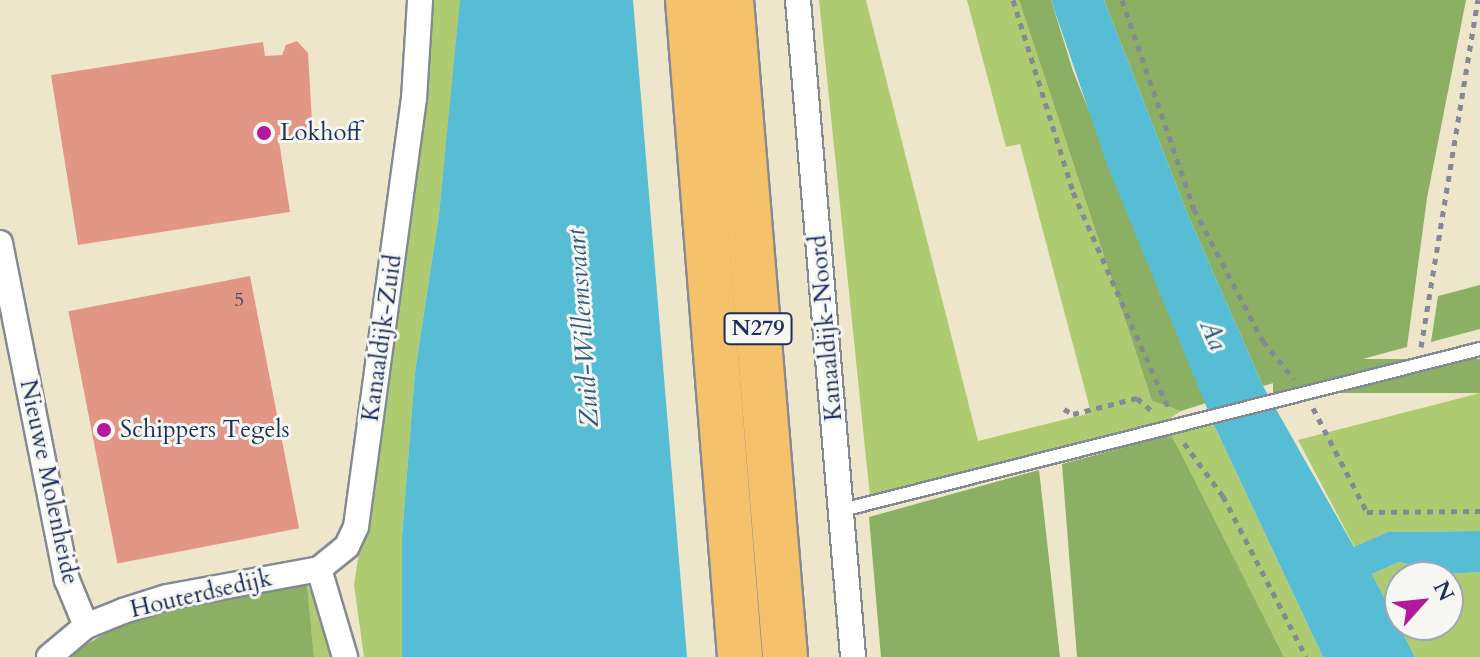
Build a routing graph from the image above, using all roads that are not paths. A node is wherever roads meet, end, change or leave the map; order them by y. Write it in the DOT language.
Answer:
graph roads {
  1 [pos="420,0"];
  2 [pos="688,0"];
  3 [pos="731,0"];
  4 [pos="798,0"];
  5 [pos="0,243"];
  6 [pos="1480,349"];
  7 [pos="842,510"];
  8 [pos="319,569"];
  9 [pos="86,626"];
  10 [pos="49,657"];
  11 [pos="345,657"];
  12 [pos="740,657"];
  13 [pos="785,657"];
  14 [pos="853,657"];
  1 -- 8 [label="street, Kanaaldijk-Zuid"];
  2 -- 12 [label="highway, N279"];
  3 -- 13 [label="highway, N279"];
  4 -- 7 [label="street, Kanaaldijk-Noord"];
  5 -- 9 [label="street, Nieuwe Molenheide"];
  6 -- 7 [label="lane"];
  7 -- 14 [label="street, Kanaaldijk-Noord"];
  8 -- 9 [label="street, Houterdsedijk"];
  8 -- 11 [label="street"];
  9 -- 10 [label="street, Houterdsedijk"];
}
